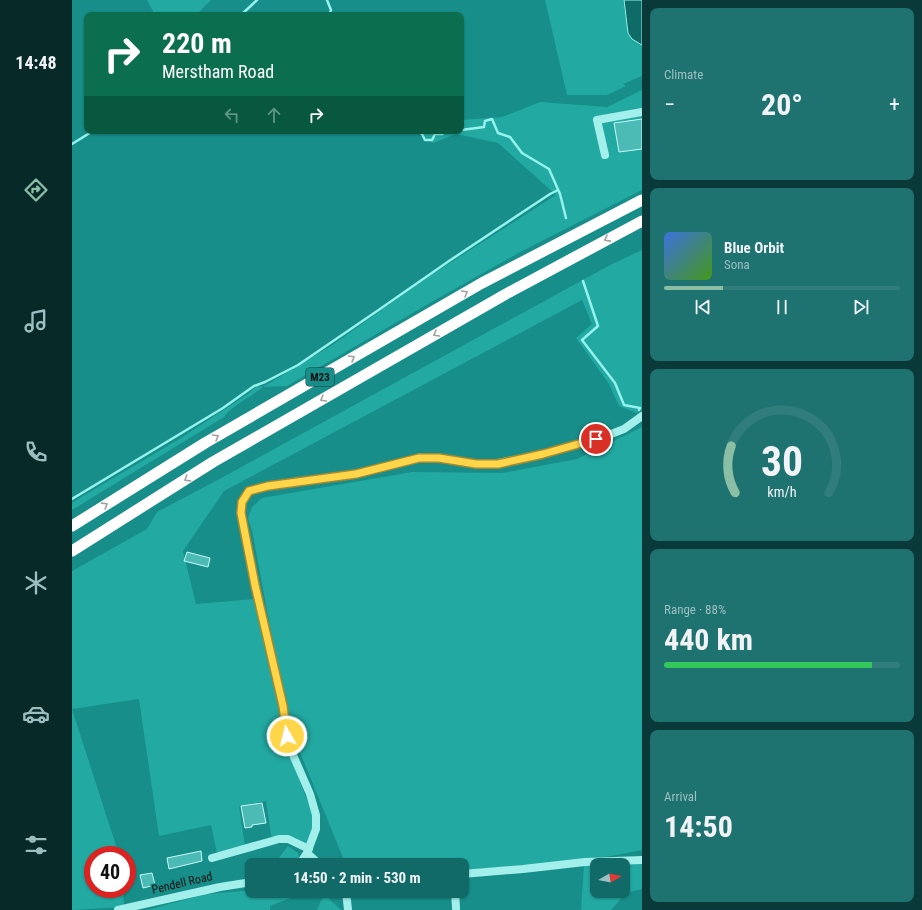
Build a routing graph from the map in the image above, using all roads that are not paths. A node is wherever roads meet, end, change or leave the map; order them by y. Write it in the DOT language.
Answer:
graph roads {
  1 [pos="642,112"];
  2 [pos="605,155"];
  3 [pos="642,200"];
  4 [pos="642,221"];
  5 [pos="642,416"];
  6 [pos="72,526"];
  7 [pos="72,551"];
  8 [pos="308,851"];
  9 [pos="212,858"];
  10 [pos="304,858"];
  11 [pos="314,858"];
  12 [pos="642,860"];
  13 [pos="469,873"];
  14 [pos="245,883"];
  15 [pos="347,898"];
  16 [pos="455,898"];
  17 [pos="456,908"];
  18 [pos="118,910"];
  19 [pos="348,910"];
  1 -- 2 [label="street"];
  6 -- 3 [label="highway, M23, one-way"];
  4 -- 7 [label="highway, M23, one-way"];
  5 -- 8 [label="street"];
  8 -- 9 [label="street"];
  8 -- 10 [label="street"];
  8 -- 11 [label="street"];
  12 -- 13 [label="street"];
  14 -- 18 [label="street, Pendell Road"];
  15 -- 19 [label="street"];
  16 -- 17 [label="street"];
}
